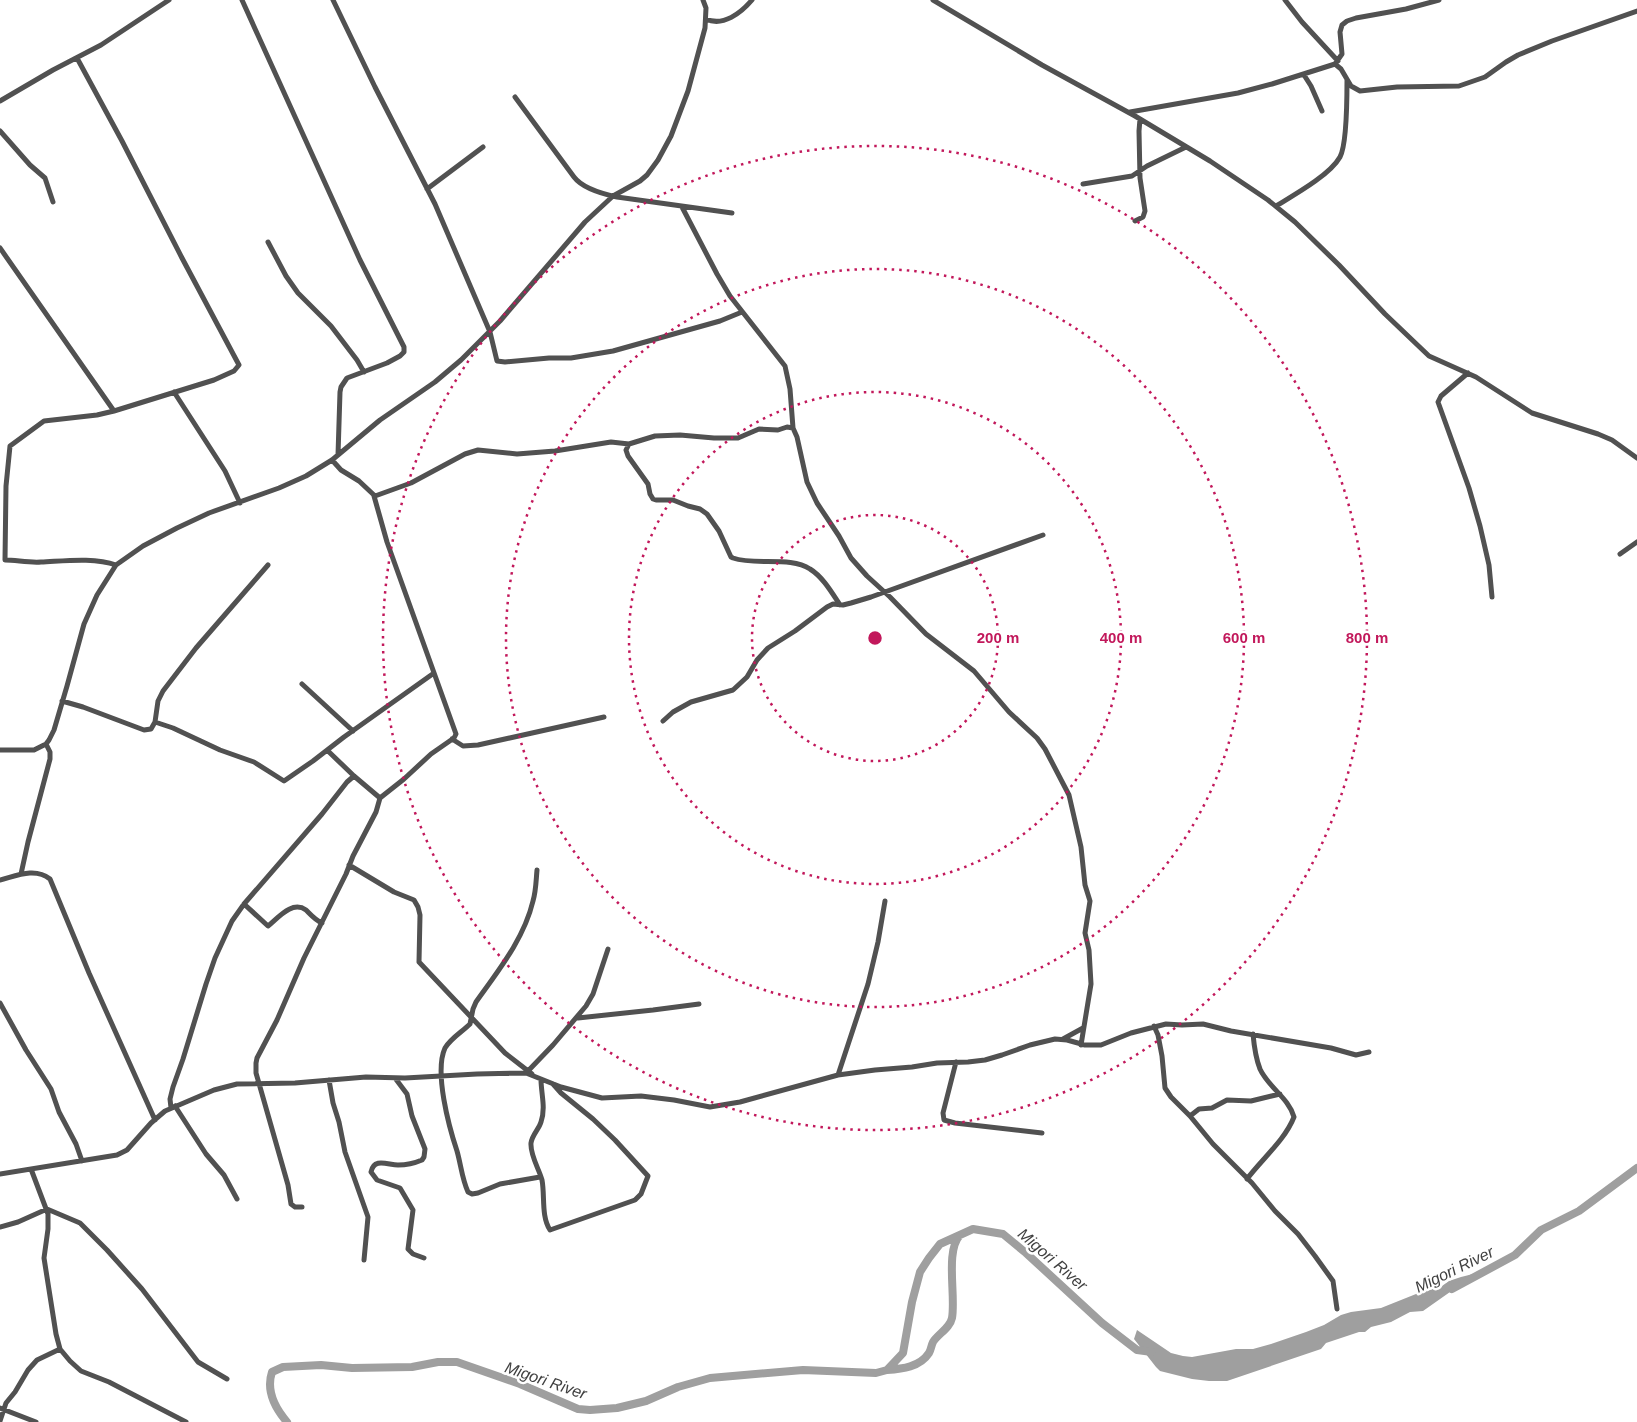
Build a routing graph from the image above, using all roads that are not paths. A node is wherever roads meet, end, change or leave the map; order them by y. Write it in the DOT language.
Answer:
graph roads {
  1 [pos="169,0"];
  2 [pos="242,0"];
  3 [pos="333,0"];
  4 [pos="703,0"];
  5 [pos="752,0"];
  6 [pos="933,0"];
  7 [pos="1286,0"];
  8 [pos="1440,0"];
  9 [pos="1637,11"];
  10 [pos="706,19"];
  11 [pos="77,58"];
  12 [pos="1336,62"];
  13 [pos="1304,75"];
  14 [pos="1347,80"];
  15 [pos="515,97"];
  16 [pos="0,101"];
  17 [pos="1322,111"];
  18 [pos="1129,112"];
  19 [pos="1140,119"];
  20 [pos="0,130"];
  21 [pos="483,147"];
  22 [pos="1186,147"];
  23 [pos="1140,172"];
  24 [pos="1083,184"];
  25 [pos="427,189"];
  26 [pos="613,196"];
  27 [pos="53,202"];
  28 [pos="1276,206"];
  29 [pos="682,207"];
  30 [pos="732,213"];
  31 [pos="1135,221"];
  32 [pos="268,242"];
  33 [pos="0,248"];
  34 [pos="742,312"];
  35 [pos="490,332"];
  36 [pos="364,372"];
  37 [pos="1468,373"];
  38 [pos="174,392"];
  39 [pos="114,411"];
  40 [pos="793,428"];
  41 [pos="628,444"];
  42 [pos="338,455"];
  43 [pos="1637,458"];
  44 [pos="332,460"];
  45 [pos="374,496"];
  46 [pos="240,503"];
  47 [pos="2,525"];
  48 [pos="1043,535"];
  49 [pos="1637,542"];
  50 [pos="1620,554"];
  51 [pos="116,565"];
  52 [pos="268,566"];
  53 [pos="884,592"];
  54 [pos="1492,596"];
  55 [pos="840,605"];
  56 [pos="434,673"];
  57 [pos="302,684"];
  58 [pos="62,702"];
  59 [pos="604,717"];
  60 [pos="664,721"];
  61 [pos="155,722"];
  62 [pos="353,731"];
  63 [pos="452,739"];
  64 [pos="46,744"];
  65 [pos="0,750"];
  66 [pos="328,751"];
  67 [pos="354,776"];
  68 [pos="380,798"];
  69 [pos="349,865"];
  70 [pos="537,870"];
  71 [pos="21,874"];
  72 [pos="0,880"];
  73 [pos="885,901"];
  74 [pos="244,904"];
  75 [pos="322,923"];
  76 [pos="608,949"];
  77 [pos="0,1003"];
  78 [pos="699,1004"];
  79 [pos="472,1017"];
  80 [pos="578,1018"];
  81 [pos="1154,1026"];
  82 [pos="1083,1028"];
  83 [pos="1253,1034"];
  84 [pos="1063,1039"];
  85 [pos="1081,1045"];
  86 [pos="1369,1052"];
  87 [pos="956,1062"];
  88 [pos="528,1070"];
  89 [pos="441,1075"];
  90 [pos="838,1075"];
  91 [pos="534,1076"];
  92 [pos="395,1078"];
  93 [pos="541,1079"];
  94 [pos="329,1080"];
  95 [pos="259,1083"];
  96 [pos="553,1084"];
  97 [pos="1280,1094"];
  98 [pos="173,1107"];
  99 [pos="1190,1116"];
  100 [pos="155,1120"];
  101 [pos="1042,1133"];
  102 [pos="82,1161"];
  103 [pos="31,1170"];
  104 [pos="0,1174"];
  105 [pos="540,1177"];
  106 [pos="1247,1179"];
  107 [pos="237,1199"];
  108 [pos="302,1207"];
  109 [pos="47,1209"];
  110 [pos="0,1227"];
  111 [pos="424,1258"];
  112 [pos="364,1260"];
  113 [pos="1337,1309"];
  114 [pos="60,1349"];
  115 [pos="227,1379"];
  116 [pos="2,1409"];
  117 [pos="0,1421"];
  118 [pos="36,1422"];
  119 [pos="186,1422"];
  1 -- 11 [label="street"];
  2 -- 36 [label="street"];
  3 -- 25 [label="street"];
  4 -- 10 [label="street"];
  5 -- 10 [label="street"];
  6 -- 18 [label="street"];
  7 -- 12 [label="street"];
  8 -- 12 [label="street"];
  9 -- 14 [label="street"];
  10 -- 26 [label="street"];
  11 -- 16 [label="street"];
  11 -- 38 [label="street"];
  12 -- 13 [label="street"];
  12 -- 14 [label="street"];
  13 -- 17 [label="street"];
  13 -- 18 [label="street"];
  14 -- 28 [label="street"];
  15 -- 26 [label="street"];
  18 -- 19 [label="street"];
  19 -- 22 [label="street"];
  19 -- 23 [label="street"];
  20 -- 27 [label="street"];
  21 -- 25 [label="street"];
  22 -- 23 [label="street"];
  22 -- 28 [label="street"];
  23 -- 24 [label="street"];
  23 -- 31 [label="street"];
  25 -- 35 [label="street"];
  26 -- 29 [label="street"];
  26 -- 35 [label="street"];
  28 -- 37 [label="street"];
  29 -- 30 [label="street"];
  29 -- 34 [label="street"];
  32 -- 36 [label="street"];
  33 -- 39 [label="street"];
  34 -- 35 [label="street"];
  34 -- 40 [label="street"];
  35 -- 42 [label="street"];
  36 -- 42 [label="street"];
  37 -- 43 [label="street"];
  37 -- 54 [label="street"];
  38 -- 39 [label="street"];
  38 -- 46 [label="street"];
  39 -- 47 [label="street"];
  40 -- 41 [label="street"];
  40 -- 53 [label="street"];
  41 -- 45 [label="street"];
  41 -- 55 [label="street"];
  42 -- 44 [label="street"];
  44 -- 45 [label="street"];
  44 -- 46 [label="street"];
  45 -- 56 [label="street"];
  46 -- 51 [label="street"];
  47 -- 51 [label="street"];
  48 -- 53 [label="street"];
  49 -- 50 [label="street"];
  51 -- 58 [label="street"];
  52 -- 61 [label="street"];
  53 -- 55 [label="street"];
  53 -- 82 [label="street"];
  55 -- 60 [label="street"];
  56 -- 62 [label="street"];
  56 -- 63 [label="street"];
  57 -- 62 [label="street"];
  58 -- 61 [label="street"];
  58 -- 64 [label="street"];
  59 -- 63 [label="street"];
  61 -- 66 [label="street"];
  62 -- 66 [label="street"];
  63 -- 68 [label="street"];
  64 -- 65 [label="street"];
  64 -- 71 [label="street"];
  66 -- 67 [label="street"];
  67 -- 68 [label="street"];
  67 -- 74 [label="street"];
  68 -- 69 [label="street"];
  69 -- 75 [label="street"];
  69 -- 79 [label="street"];
  70 -- 79 [label="street"];
  71 -- 72 [label="street"];
  71 -- 100 [label="street"];
  73 -- 90 [label="street"];
  74 -- 75 [label="street"];
  74 -- 98 [label="street"];
  75 -- 95 [label="street"];
  76 -- 80 [label="street"];
  77 -- 102 [label="street"];
  78 -- 80 [label="street"];
  79 -- 88 [label="street"];
  79 -- 89 [label="street"];
  80 -- 88 [label="street"];
  81 -- 83 [label="street"];
  81 -- 85 [label="street"];
  81 -- 99 [label="street"];
  82 -- 84 [label="street"];
  82 -- 85 [label="street"];
  83 -- 86 [label="street"];
  83 -- 97 [label="street"];
  84 -- 85 [label="street"];
  84 -- 87 [label="street"];
  87 -- 90 [label="street"];
  87 -- 101 [label="street"];
  88 -- 91 [label="street"];
  89 -- 91 [label="street"];
  89 -- 92 [label="street"];
  89 -- 105 [label="street"];
  90 -- 96 [label="street"];
  91 -- 93 [label="street"];
  92 -- 94 [label="street"];
  92 -- 111 [label="street"];
  93 -- 96 [label="street"];
  93 -- 105 [label="street"];
  94 -- 95 [label="street"];
  94 -- 112 [label="street"];
  95 -- 98 [label="street"];
  95 -- 108 [label="street"];
  96 -- 105 [label="street"];
  97 -- 99 [label="street"];
  97 -- 106 [label="street"];
  98 -- 100 [label="street"];
  98 -- 107 [label="street"];
  99 -- 106 [label="street"];
  100 -- 102 [label="street"];
  102 -- 103 [label="street"];
  103 -- 104 [label="street"];
  103 -- 109 [label="street"];
  106 -- 113 [label="street"];
  109 -- 110 [label="street"];
  109 -- 114 [label="street"];
  109 -- 115 [label="street"];
  114 -- 116 [label="street"];
  114 -- 119 [label="street"];
  116 -- 117 [label="street"];
  116 -- 118 [label="street"];
}
